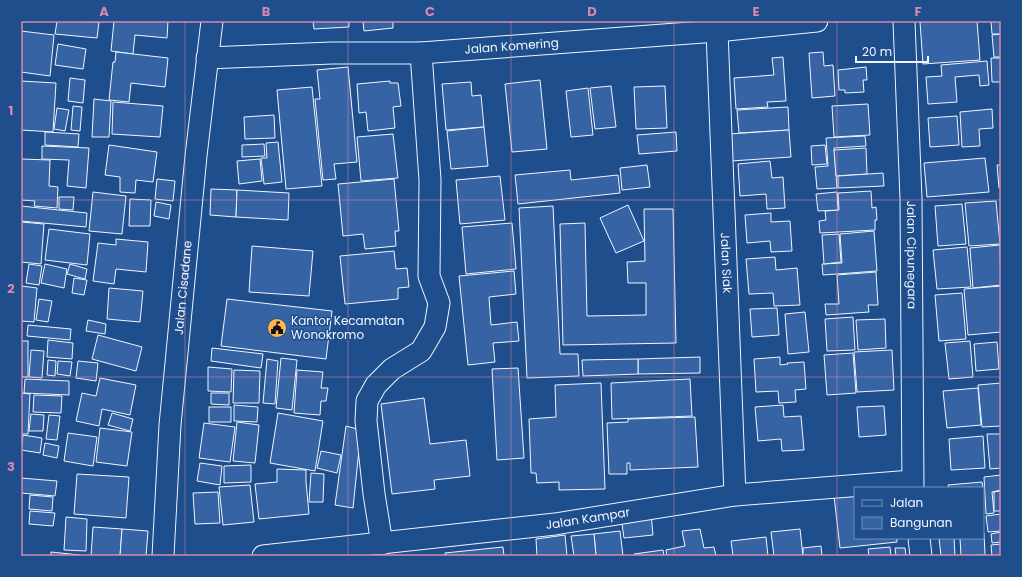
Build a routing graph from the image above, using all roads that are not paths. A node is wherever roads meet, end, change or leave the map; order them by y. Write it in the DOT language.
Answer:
graph roads {
  1 [pos="212,21"];
  2 [pos="817,21"];
  3 [pos="904,21"];
  4 [pos="717,31"];
  5 [pos="421,53"];
  6 [pos="207,58"];
  7 [pos="913,484"];
  8 [pos="864,487"];
  9 [pos="854,488"];
  10 [pos="735,495"];
  11 [pos="919,539"];
  12 [pos="382,544"];
  13 [pos="163,556"];
  14 [pos="263,556"];
  15 [pos="921,556"];
  1 -- 6 [label="street, Jalan Cisadane"];
  2 -- 4 [label="street, Jalan Komering"];
  3 -- 7 [label="street, Jalan Cipunegara"];
  4 -- 5 [label="street, Jalan Komering"];
  4 -- 10 [label="street, Jalan Siak"];
  5 -- 6 [label="street, Jalan Komering"];
  5 -- 12 [label="street"];
  6 -- 13 [label="street, Jalan Cisadane"];
  7 -- 8 [label="street, Jalan Kampar"];
  9 -- 10 [label="street, Jalan Kampar"];
  10 -- 12 [label="street, Jalan Kampar"];
  11 -- 15 [label="street"];
  12 -- 14 [label="street, Jalan Kampar"];
}
